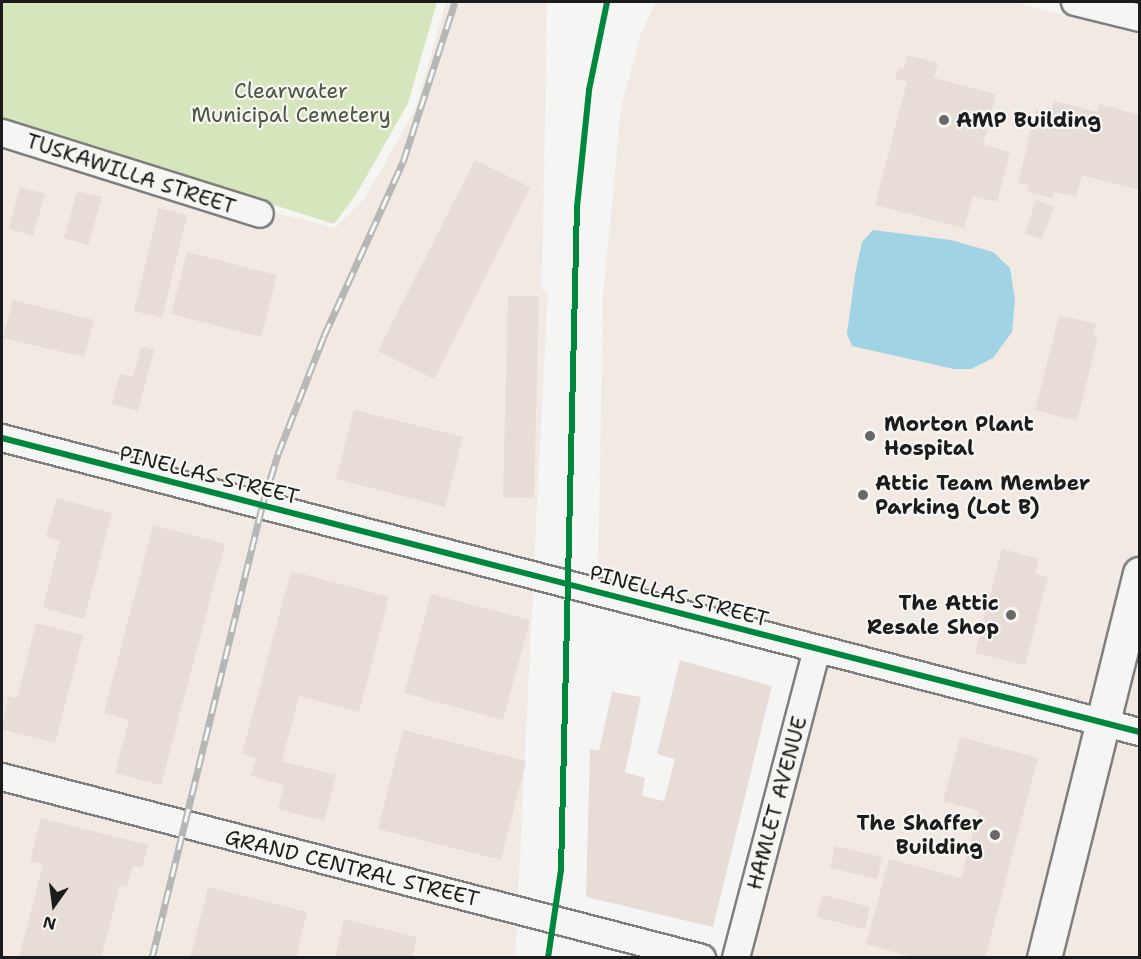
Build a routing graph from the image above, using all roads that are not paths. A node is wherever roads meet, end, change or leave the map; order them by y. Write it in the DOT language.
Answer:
graph roads {
  1 [pos="1075,2"];
  2 [pos="1140,18"];
  3 [pos="2,133"];
  4 [pos="260,214"];
  5 [pos="2,438"];
  6 [pos="1140,574"];
  7 [pos="817,649"];
  8 [pos="1102,723"];
  9 [pos="1140,732"];
  10 [pos="2,777"];
  11 [pos="702,957"];
  12 [pos="736,957"];
  13 [pos="1044,957"];
  1 -- 2 [label="street"];
  3 -- 4 [label="street, TUSKAWILLA STREET"];
  5 -- 7 [label="street, PINELLAS STREET"];
  6 -- 8 [label="street"];
  7 -- 8 [label="street, PINELLAS STREET"];
  7 -- 12 [label="street, HAMLET AVENUE"];
  8 -- 9 [label="street, PINELLAS STREET"];
  8 -- 13 [label="street"];
  10 -- 11 [label="street, GRAND CENTRAL STREET"];
}
